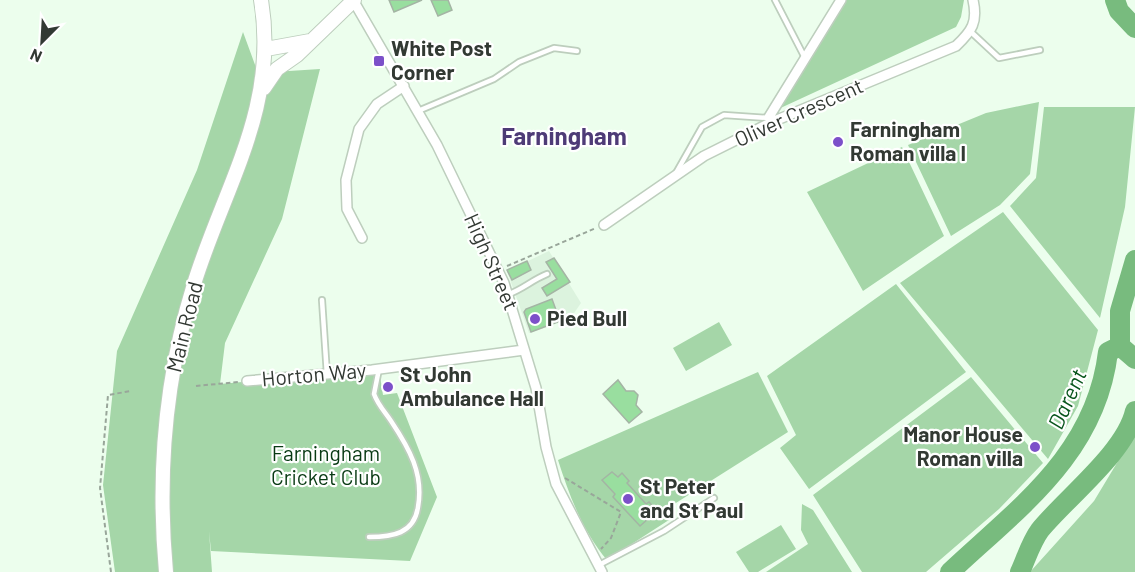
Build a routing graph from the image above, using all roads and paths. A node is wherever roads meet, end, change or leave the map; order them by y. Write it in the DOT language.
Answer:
graph roads {
  1 [pos="261,0"];
  2 [pos="353,0"];
  3 [pos="775,0"];
  4 [pos="841,0"];
  5 [pos="973,0"];
  6 [pos="971,32"];
  7 [pos="310,41"];
  8 [pos="266,49"];
  9 [pos="1040,50"];
  10 [pos="577,51"];
  11 [pos="805,58"];
  12 [pos="404,86"];
  13 [pos="261,92"];
  14 [pos="418,111"];
  15 [pos="770,120"];
  16 [pos="675,175"];
  17 [pos="604,225"];
  18 [pos="362,238"];
  19 [pos="498,270"];
  20 [pos="547,274"];
  21 [pos="509,294"];
  22 [pos="322,300"];
  23 [pos="524,350"];
  24 [pos="379,369"];
  25 [pos="327,375"];
  26 [pos="247,381"];
  27 [pos="196,386"];
  28 [pos="131,391"];
  29 [pos="551,470"];
  30 [pos="714,498"];
  31 [pos="369,537"];
  32 [pos="594,555"];
  33 [pos="599,570"];
  34 [pos="111,572"];
  35 [pos="166,572"];
  1 -- 8 [label="main road"];
  2 -- 7 [label="main road"];
  2 -- 12 [label="street, High Street"];
  3 -- 11 [label="lane"];
  4 -- 11 [label="street"];
  5 -- 6 [label="street"];
  6 -- 9 [label="lane"];
  6 -- 15 [label="street, Oliver Crescent"];
  7 -- 8 [label="main road"];
  7 -- 13 [label="main road"];
  8 -- 13 [label="main road"];
  10 -- 14 [label="lane"];
  11 -- 15 [label="street"];
  12 -- 14 [label="street, High Street"];
  12 -- 18 [label="street"];
  13 -- 35 [label="main road, Main Road"];
  14 -- 19 [label="street, High Street"];
  15 -- 16 [label="street, Oliver Crescent"];
  15 -- 16 [label="lane"];
  16 -- 17 [label="street, Oliver Crescent"];
  17 -- 19 [label="path"];
  19 -- 21 [label="street, High Street"];
  20 -- 21 [label="lane"];
  21 -- 23 [label="street, High Street"];
  22 -- 25 [label="lane"];
  23 -- 24 [label="street, Horton Way"];
  23 -- 29 [label="street, High Street"];
  24 -- 25 [label="street, Horton Way"];
  24 -- 31 [label="lane"];
  25 -- 26 [label="street, Horton Way"];
  26 -- 27 [label="path"];
  28 -- 34 [label="path"];
  29 -- 32 [label="street, High Street"];
  29 -- 32 [label="path"];
  30 -- 33 [label="lane"];
  32 -- 33 [label="street, High Street"];
}
